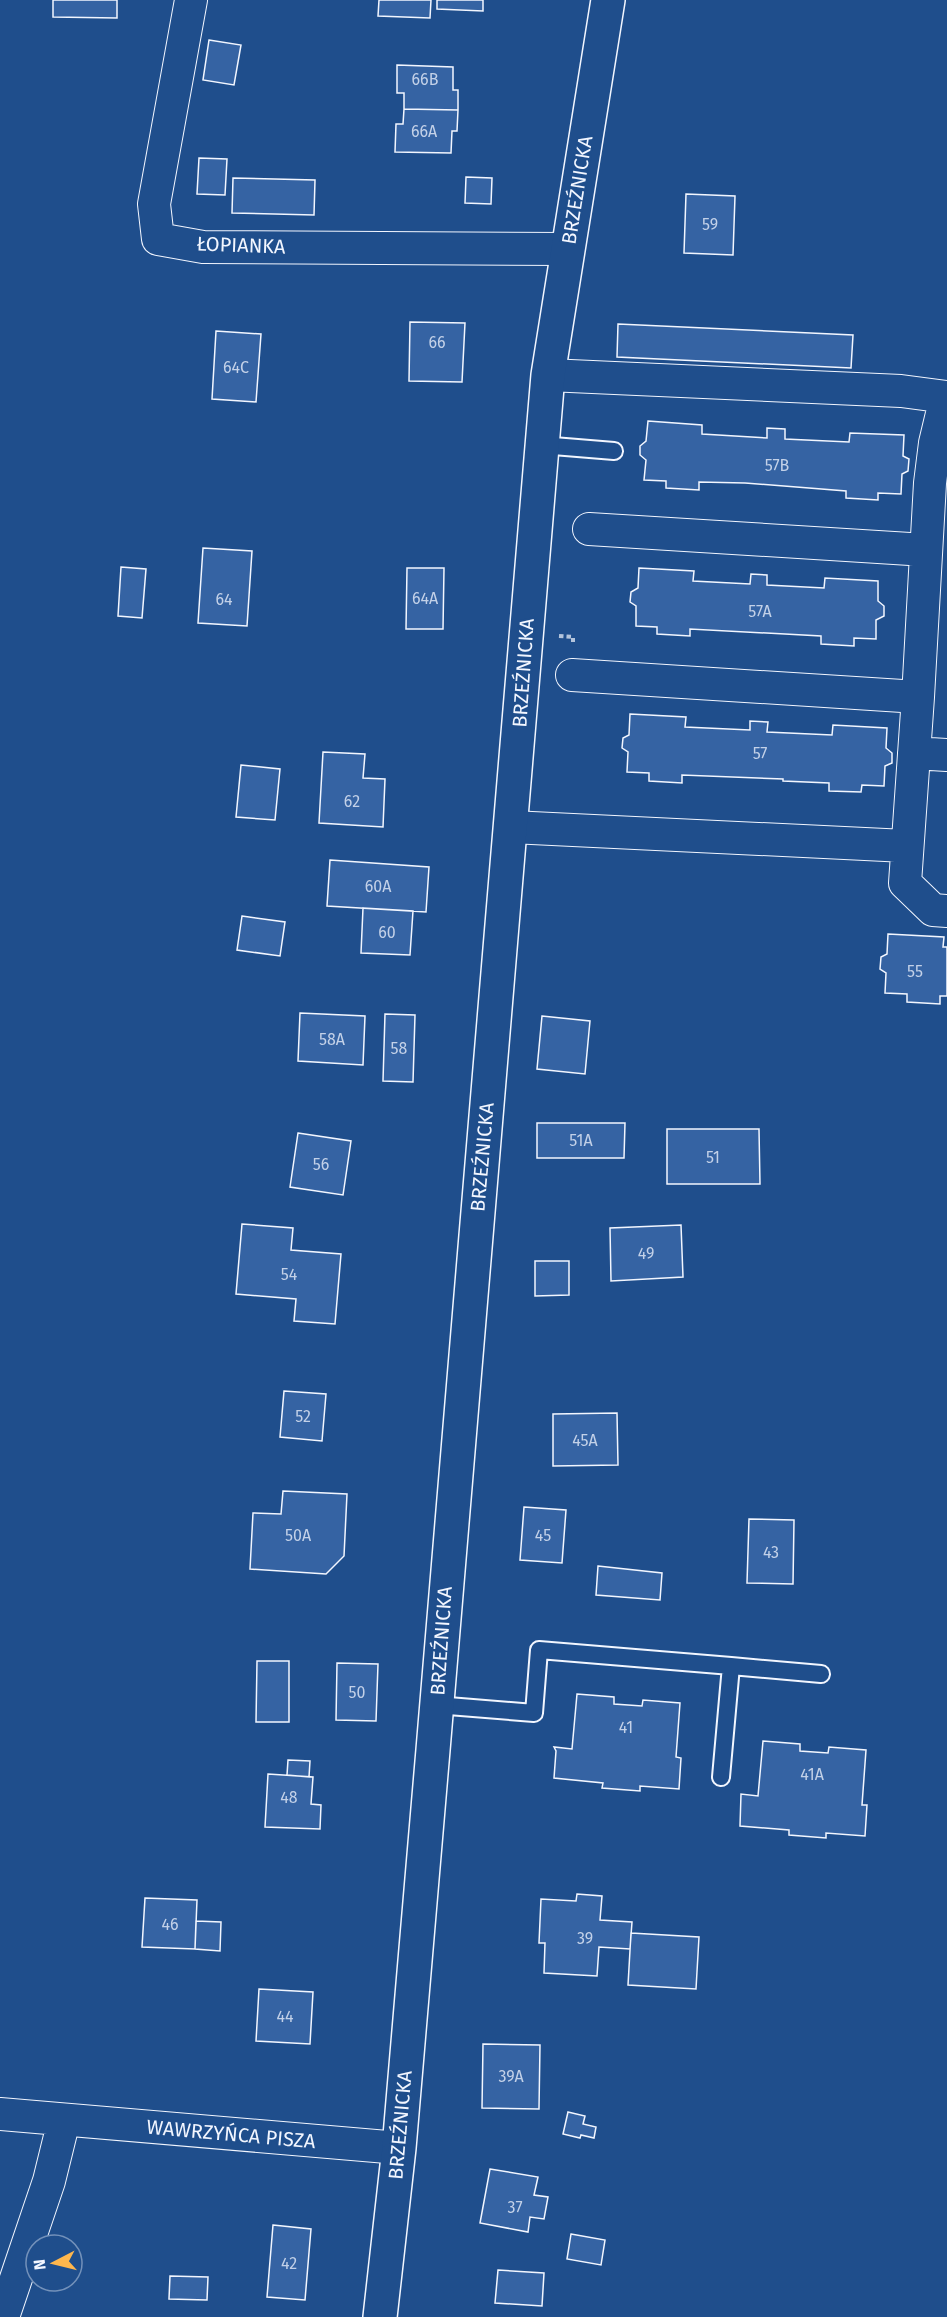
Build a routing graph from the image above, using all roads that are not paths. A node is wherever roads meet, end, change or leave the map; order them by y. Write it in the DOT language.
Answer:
graph roads {
  1 [pos="190,0"];
  2 [pos="608,0"];
  3 [pos="567,249"];
  4 [pos="548,375"];
  5 [pos="941,444"];
  6 [pos="542,445"];
  7 [pos="614,451"];
  8 [pos="589,529"];
  9 [pos="926,550"];
  10 [pos="936,604"];
  11 [pos="572,675"];
  12 [pos="918,697"];
  13 [pos="914,753"];
  14 [pos="947,755"];
  15 [pos="511,827"];
  16 [pos="906,846"];
  17 [pos="947,911"];
  18 [pos="731,1666"];
  19 [pos="821,1674"];
  20 [pos="436,1705"];
  21 [pos="721,1778"];
  22 [pos="0,2114"];
  23 [pos="64,2120"];
  24 [pos="399,2148"];
  25 [pos="3,2317"];
  26 [pos="380,2317"];
  1 -- 3 [label="street, ŁOPIANKA"];
  2 -- 3 [label="street, BRZEŹNICKA"];
  3 -- 4 [label="street, BRZEŹNICKA"];
  4 -- 5 [label="street"];
  4 -- 6 [label="street, BRZEŹNICKA"];
  5 -- 9 [label="street"];
  6 -- 7 [label="lane"];
  6 -- 15 [label="street, BRZEŹNICKA"];
  8 -- 9 [label="street"];
  9 -- 10 [label="street"];
  10 -- 12 [label="street"];
  11 -- 12 [label="street"];
  12 -- 13 [label="street"];
  13 -- 14 [label="street"];
  13 -- 16 [label="street"];
  15 -- 16 [label="street"];
  15 -- 20 [label="street, BRZEŹNICKA"];
  16 -- 17 [label="street"];
  18 -- 19 [label="lane"];
  18 -- 20 [label="lane"];
  18 -- 21 [label="lane"];
  20 -- 24 [label="street, BRZEŹNICKA"];
  22 -- 23 [label="street, WAWRZYŃCA PISZA"];
  23 -- 24 [label="street, WAWRZYŃCA PISZA"];
  23 -- 25 [label="street"];
  24 -- 26 [label="street, BRZEŹNICKA"];
}
